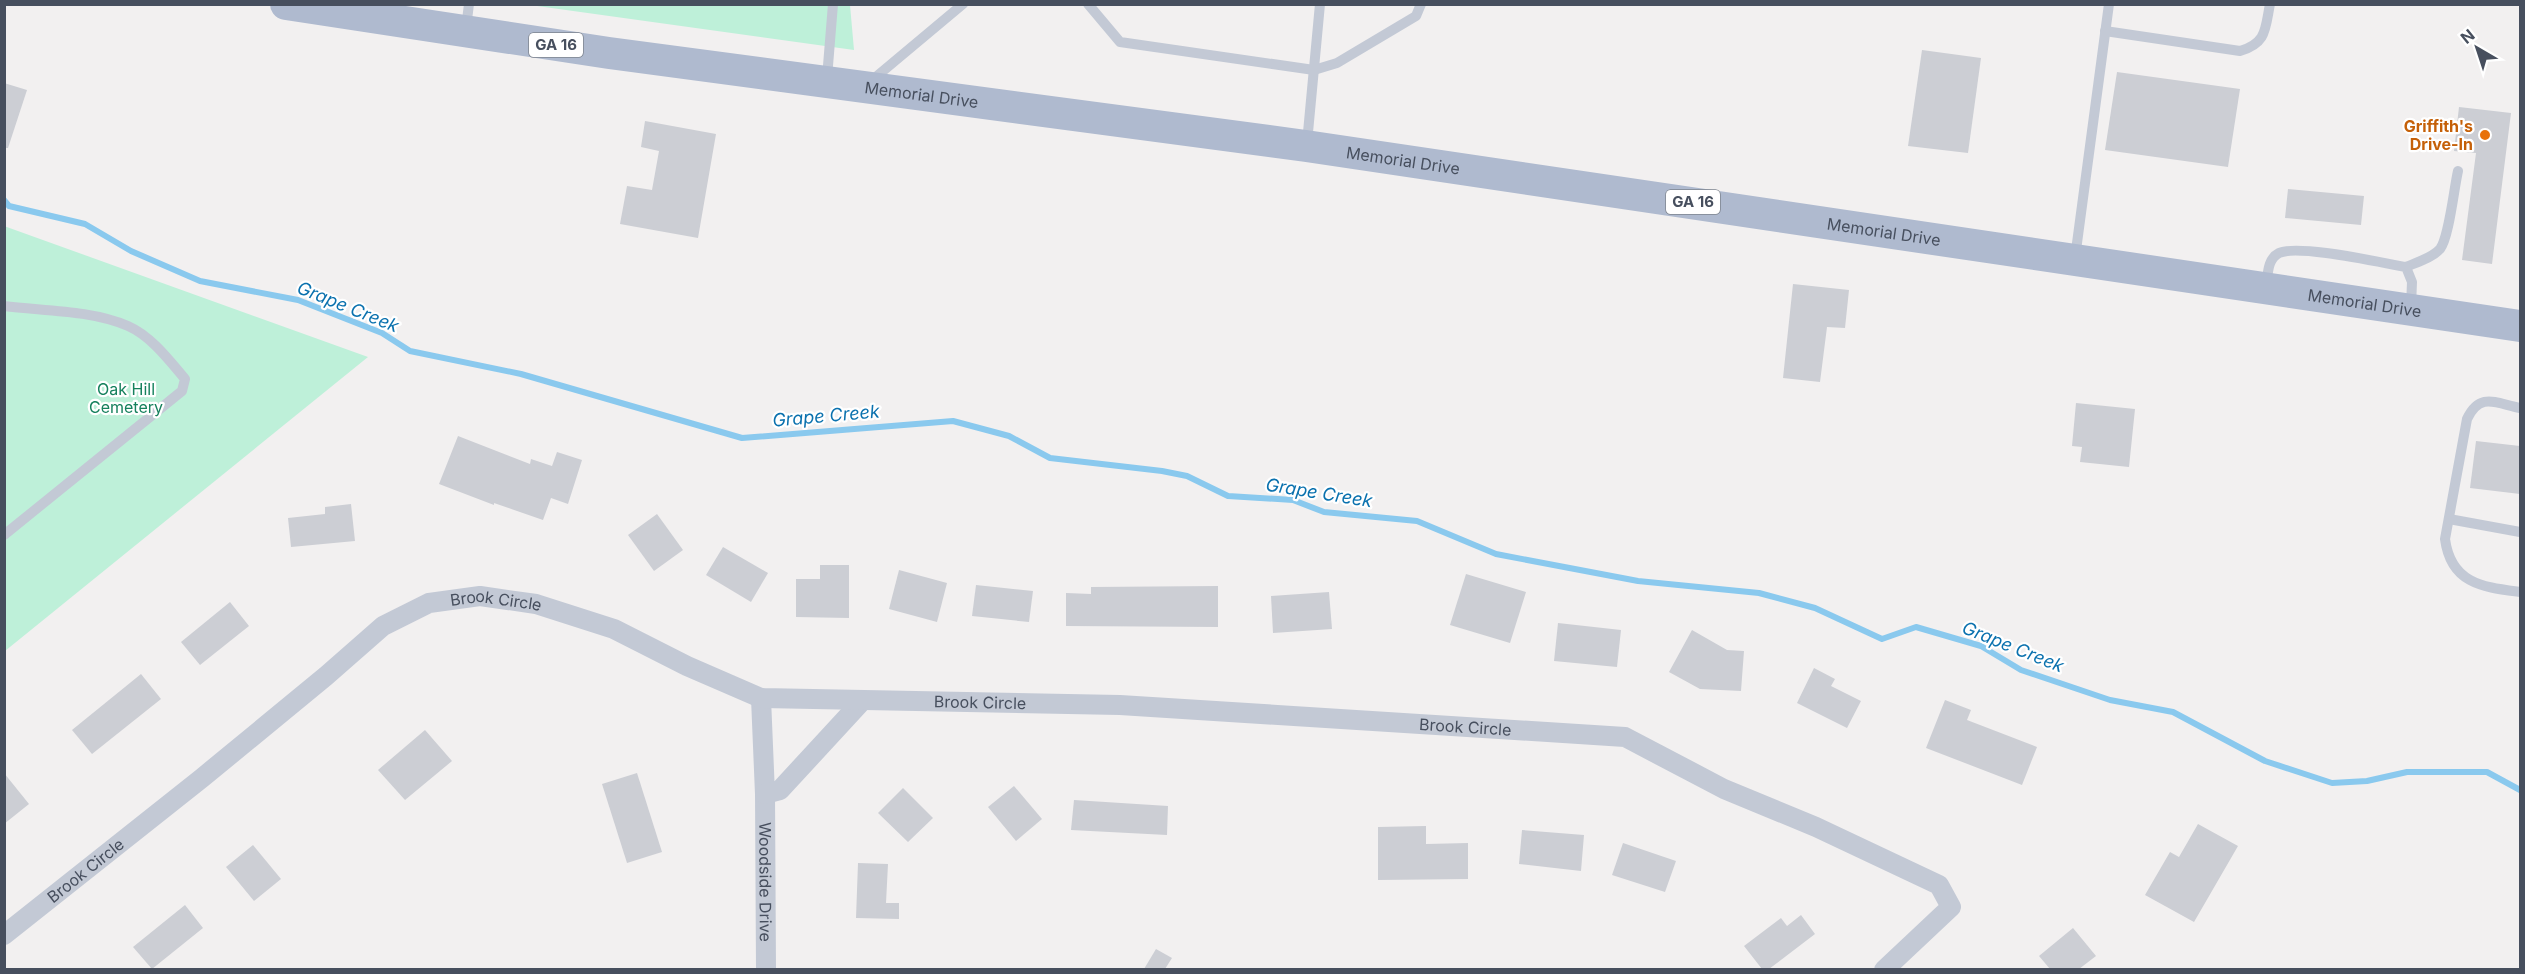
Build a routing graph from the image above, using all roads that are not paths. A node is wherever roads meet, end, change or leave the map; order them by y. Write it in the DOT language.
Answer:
graph roads {
  1 [pos="285,4"];
  2 [pos="833,4"];
  3 [pos="963,4"];
  4 [pos="1088,4"];
  5 [pos="1320,4"];
  6 [pos="1421,4"];
  7 [pos="2109,4"];
  8 [pos="2270,4"];
  9 [pos="467,18"];
  10 [pos="2105,31"];
  11 [pos="1314,70"];
  12 [pos="826,82"];
  13 [pos="864,86"];
  14 [pos="1306,146"];
  15 [pos="2457,171"];
  16 [pos="2075,258"];
  17 [pos="2406,267"];
  18 [pos="2266,287"];
  19 [pos="4,306"];
  20 [pos="2410,309"];
  21 [pos="2520,326"];
  22 [pos="2520,408"];
  23 [pos="2449,519"];
  24 [pos="2520,532"];
  25 [pos="4,535"];
  26 [pos="2520,592"];
  27 [pos="761,698"];
  28 [pos="863,700"];
  29 [pos="765,794"];
  30 [pos="4,935"];
  31 [pos="766,969"];
  32 [pos="1884,969"];
  1 -- 9 [label="main road, Memorial Drive / GA 16"];
  2 -- 12 [label="lane"];
  3 -- 13 [label="lane"];
  4 -- 11 [label="lane"];
  5 -- 11 [label="lane"];
  6 -- 11 [label="lane"];
  7 -- 10 [label="lane"];
  8 -- 10 [label="lane"];
  9 -- 12 [label="main road, Memorial Drive / GA 16"];
  10 -- 16 [label="lane"];
  11 -- 14 [label="lane"];
  12 -- 13 [label="main road, Memorial Drive / GA 16"];
  13 -- 14 [label="main road, Memorial Drive / GA 16"];
  14 -- 16 [label="main road, Memorial Drive / GA 16"];
  15 -- 17 [label="lane"];
  16 -- 18 [label="main road, Memorial Drive / GA 16"];
  17 -- 18 [label="lane"];
  17 -- 20 [label="lane"];
  18 -- 20 [label="main road, Memorial Drive / GA 16"];
  19 -- 25 [label="lane"];
  20 -- 21 [label="main road, Memorial Drive / GA 16"];
  22 -- 23 [label="lane"];
  23 -- 24 [label="lane"];
  23 -- 26 [label="lane"];
  27 -- 28 [label="street, Brook Circle"];
  27 -- 29 [label="street, Woodside Drive"];
  27 -- 30 [label="street, Brook Circle"];
  28 -- 29 [label="street"];
  28 -- 32 [label="street, Brook Circle"];
  29 -- 31 [label="street, Woodside Drive"];
}
